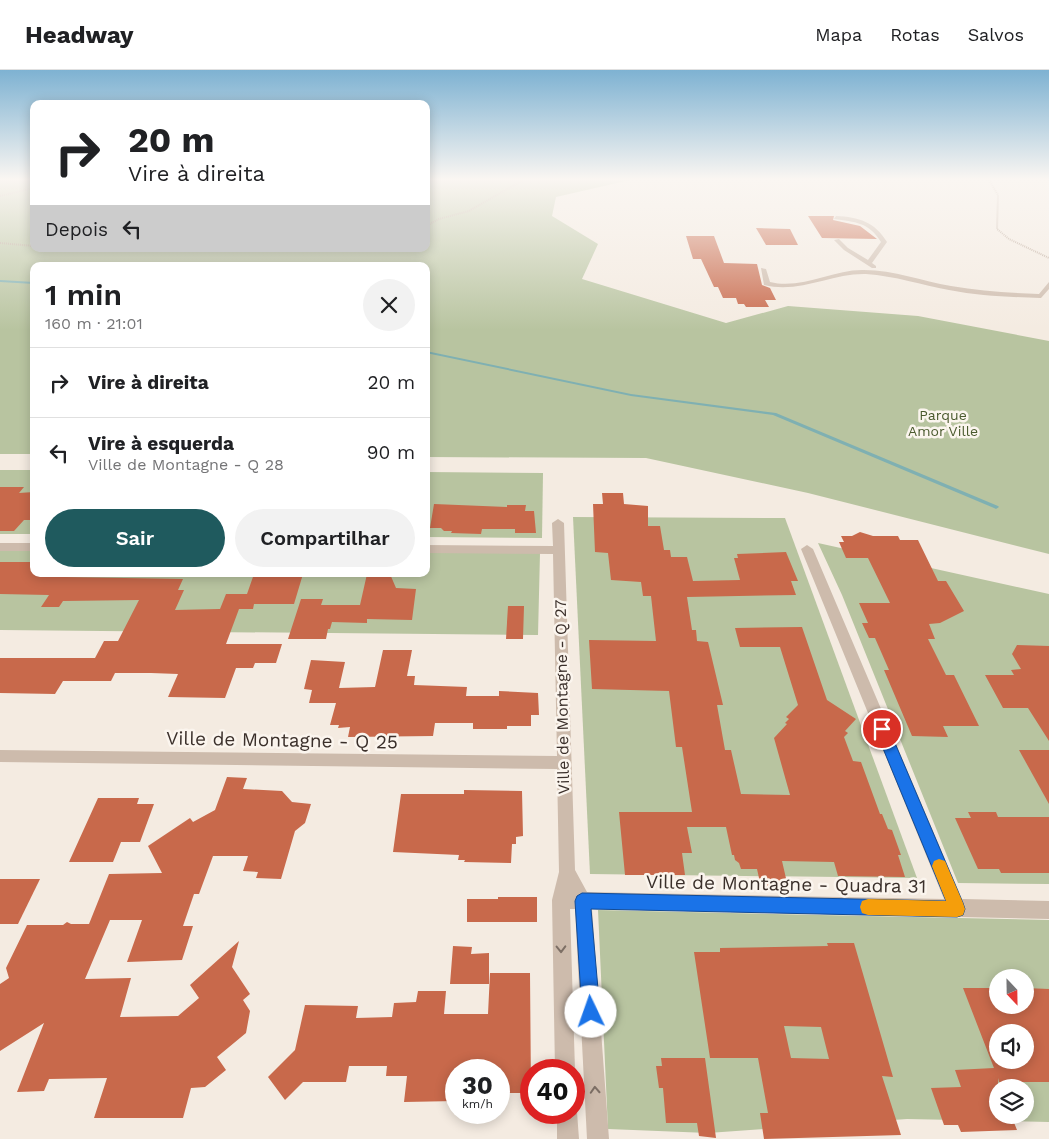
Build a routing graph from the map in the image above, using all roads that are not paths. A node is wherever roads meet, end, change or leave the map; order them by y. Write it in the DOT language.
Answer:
graph roads {
  1 [pos="876,230"];
  2 [pos="837,240"];
  3 [pos="869,263"];
  4 [pos="763,269"];
  5 [pos="881,274"];
  6 [pos="1049,284"];
  7 [pos="1045,296"];
  8 [pos="558,523"];
  9 [pos="0,547"];
  10 [pos="30,547"];
  11 [pos="430,549"];
  12 [pos="807,549"];
  13 [pos="559,550"];
  14 [pos="0,756"];
  15 [pos="563,763"];
  16 [pos="567,872"];
  17 [pos="561,900"];
  18 [pos="582,901"];
  19 [pos="957,909"];
  20 [pos="1049,910"];
  21 [pos="566,1059"];
  22 [pos="567,1124"];
  23 [pos="568,1139"];
  24 [pos="598,1139"];
  1 -- 3 [label="street"];
  2 -- 3 [label="street"];
  3 -- 5 [label="street"];
  4 -- 5 [label="street"];
  5 -- 7 [label="street"];
  6 -- 7 [label="street"];
  8 -- 13 [label="street, Ville de Montagne - Q 27"];
  9 -- 10 [label="street"];
  11 -- 13 [label="street"];
  12 -- 19 [label="street"];
  13 -- 15 [label="street, Ville de Montagne - Q 27"];
  14 -- 15 [label="street, Ville de Montagne - Q 25"];
  15 -- 16 [label="street, Ville de Montagne - Q 27"];
  16 -- 17 [label="street, Ville de Montagne - Q 27"];
  16 -- 18 [label="street, Ville de Montagne - Q 27"];
  17 -- 18 [label="street, Ville de Montagne - Quadra 31"];
  17 -- 21 [label="street, Ville de Montagne - Q 27, one-way"];
  18 -- 19 [label="street, Ville de Montagne - Quadra 31"];
  24 -- 18 [label="street, one-way"];
  19 -- 20 [label="street, Ville de Montagne - Quadra 31"];
  22 -- 23 [label="street"];
}
